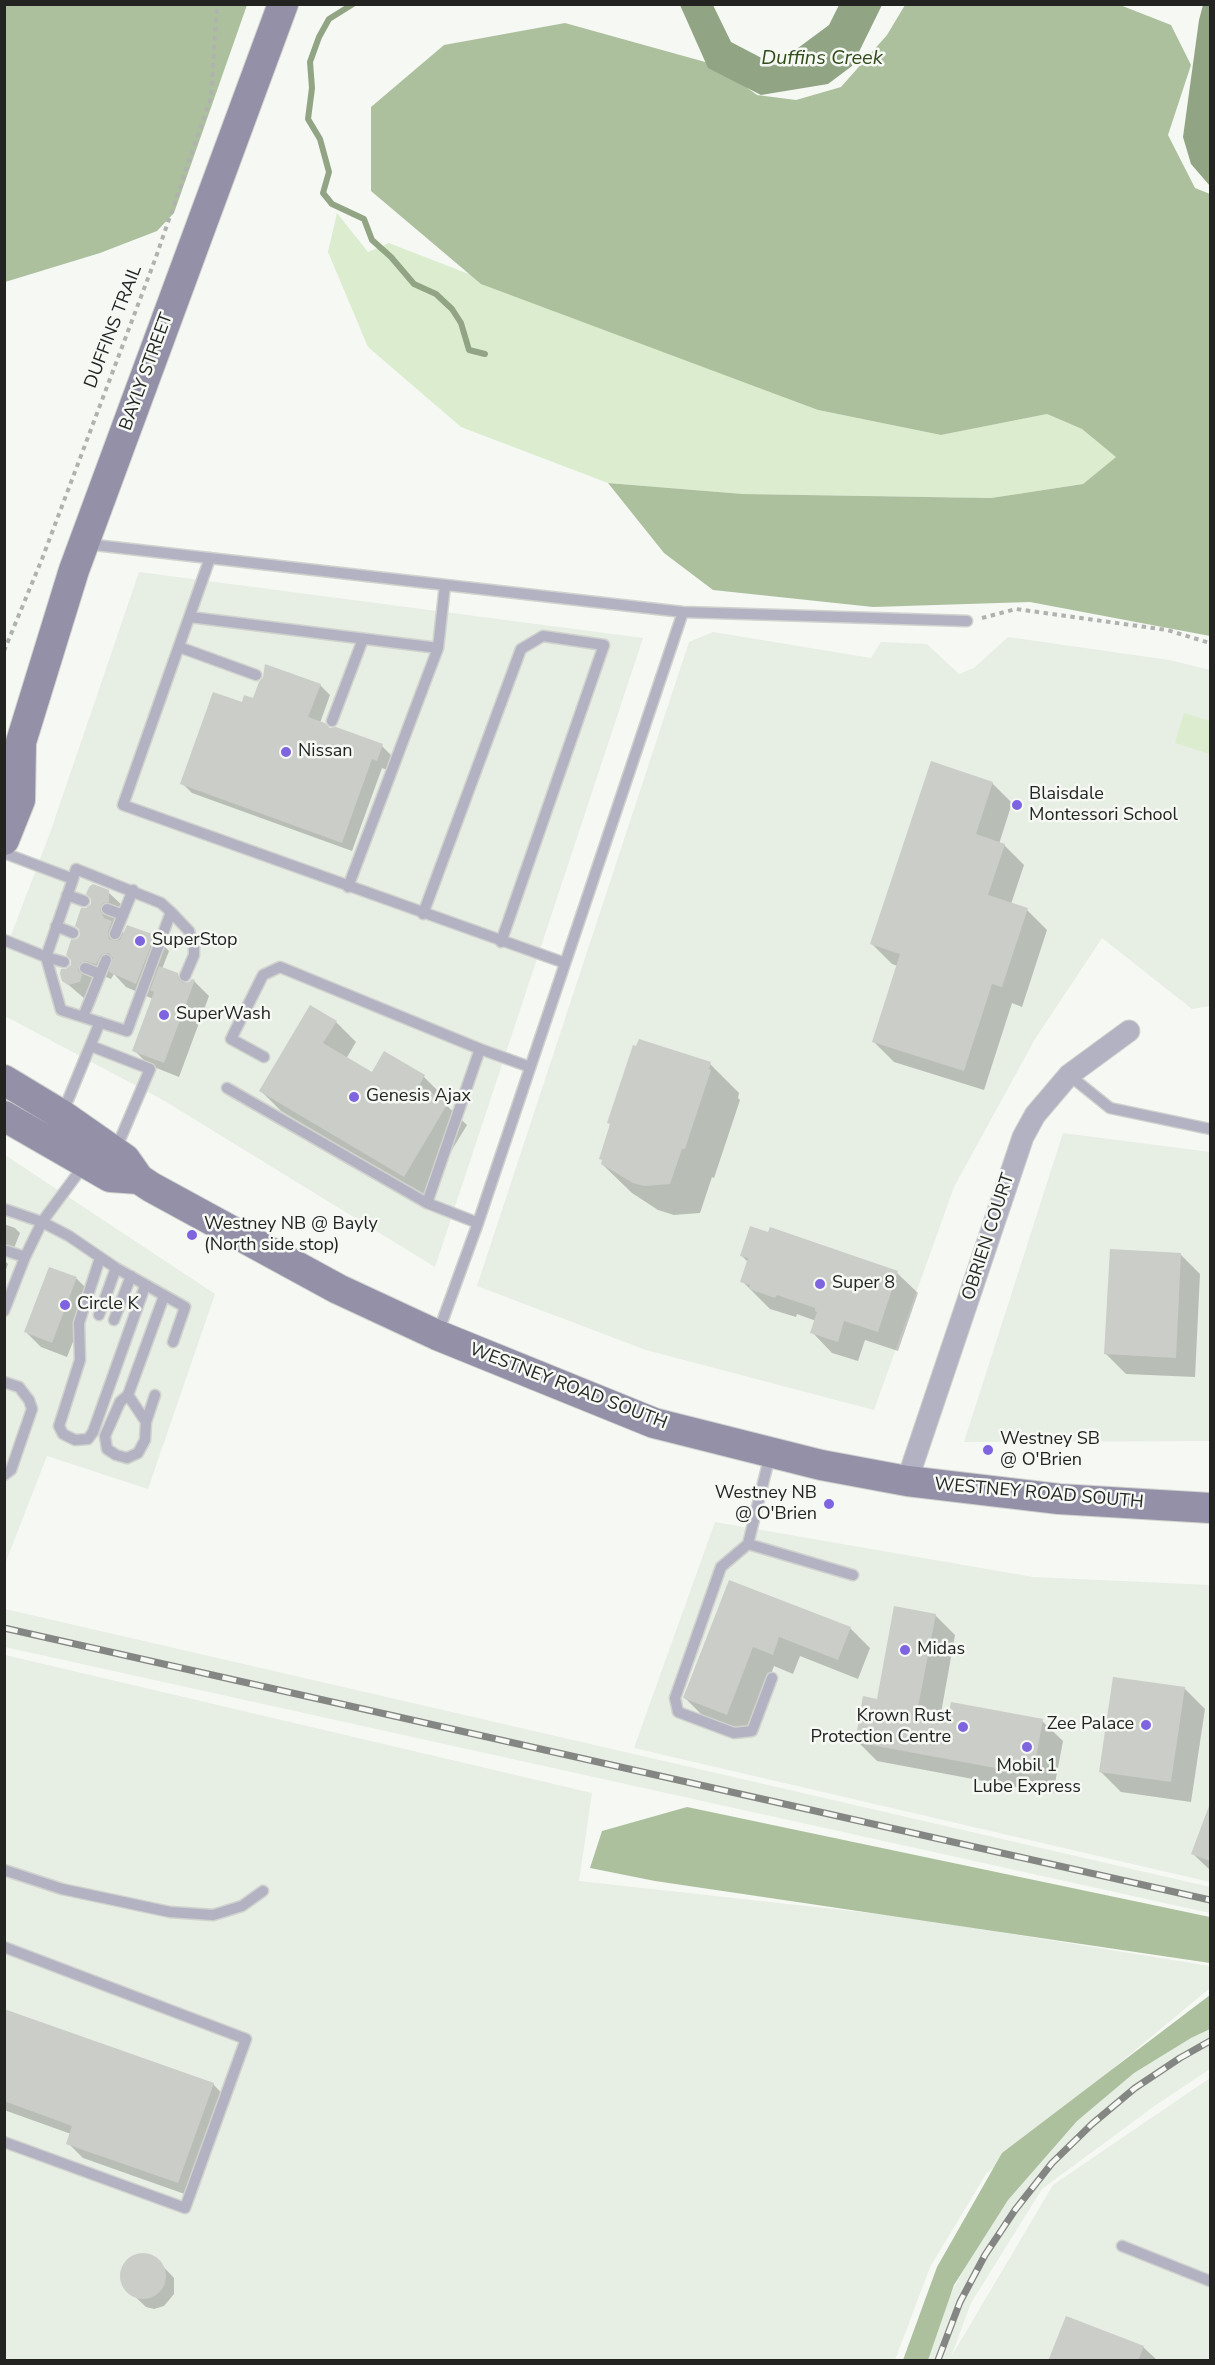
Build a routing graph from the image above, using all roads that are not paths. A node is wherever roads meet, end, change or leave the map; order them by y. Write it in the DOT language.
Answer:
graph roads {
  1 [pos="283,4"];
  2 [pos="83,543"];
  3 [pos="210,558"];
  4 [pos="445,585"];
  5 [pos="683,612"];
  6 [pos="190,617"];
  7 [pos="967,621"];
  8 [pos="363,639"];
  9 [pos="179,647"];
  10 [pos="438,648"];
  11 [pos="256,675"];
  12 [pos="332,721"];
  13 [pos="13,749"];
  14 [pos="4,840"];
  15 [pos="4,853"];
  16 [pos="73,879"];
  17 [pos="348,887"];
  18 [pos="133,890"];
  19 [pos="67,895"];
  20 [pos="84,901"];
  21 [pos="107,909"];
  22 [pos="171,912"];
  23 [pos="423,914"];
  24 [pos="123,915"];
  25 [pos="57,926"];
  26 [pos="73,933"];
  27 [pos="116,934"];
  28 [pos="4,940"];
  29 [pos="501,942"];
  30 [pos="46,957"];
  31 [pos="106,960"];
  32 [pos="63,962"];
  33 [pos="565,963"];
  34 [pos="85,968"];
  35 [pos="100,974"];
  36 [pos="185,976"];
  37 [pos="83,1017"];
  38 [pos="100,1023"];
  39 [pos="1129,1031"];
  40 [pos="91,1046"];
  41 [pos="480,1049"];
  42 [pos="264,1057"];
  43 [pos="531,1067"];
  44 [pos="1069,1075"];
  45 [pos="4,1080"];
  46 [pos="226,1088"];
  47 [pos="62,1115"];
  48 [pos="4,1116"];
  49 [pos="1210,1129"];
  50 [pos="115,1152"];
  51 [pos="86,1162"];
  52 [pos="139,1179"];
  53 [pos="427,1203"];
  54 [pos="4,1209"];
  55 [pos="42,1222"];
  56 [pos="478,1223"];
  57 [pos="7,1251"];
  58 [pos="25,1257"];
  59 [pos="100,1258"];
  60 [pos="116,1268"];
  61 [pos="131,1276"];
  62 [pos="146,1286"];
  63 [pos="8,1295"];
  64 [pos="164,1296"];
  65 [pos="4,1311"];
  66 [pos="99,1315"];
  67 [pos="114,1320"];
  68 [pos="437,1335"];
  69 [pos="174,1342"];
  70 [pos="4,1382"];
  71 [pos="128,1395"];
  72 [pos="155,1395"];
  73 [pos="146,1422"];
  74 [pos="771,1452"];
  75 [pos="4,1475"];
  76 [pos="908,1481"];
  77 [pos="1210,1508"];
  78 [pos="748,1544"];
  79 [pos="853,1575"];
  80 [pos="772,1678"];
  81 [pos="4,1870"];
  82 [pos="263,1891"];
  83 [pos="4,1947"];
  84 [pos="4,2142"];
  85 [pos="1122,2246"];
  86 [pos="1210,2281"];
  1 -- 2 [label="main road, BAYLY STREET"];
  2 -- 3 [label="lane"];
  2 -- 13 [label="main road, BAYLY STREET"];
  3 -- 4 [label="lane"];
  3 -- 6 [label="lane"];
  4 -- 5 [label="lane"];
  4 -- 10 [label="lane"];
  5 -- 7 [label="lane"];
  5 -- 33 [label="lane"];
  6 -- 8 [label="lane"];
  6 -- 9 [label="lane"];
  8 -- 10 [label="lane"];
  8 -- 12 [label="lane"];
  9 -- 11 [label="lane"];
  9 -- 17 [label="lane"];
  10 -- 17 [label="lane"];
  13 -- 14 [label="main road, BAYLY STREET"];
  15 -- 16 [label="lane"];
  16 -- 18 [label="lane"];
  16 -- 19 [label="lane"];
  17 -- 23 [label="lane"];
  18 -- 22 [label="lane"];
  18 -- 24 [label="lane"];
  19 -- 20 [label="lane"];
  19 -- 25 [label="lane"];
  21 -- 24 [label="lane"];
  22 -- 36 [label="lane"];
  22 -- 38 [label="lane"];
  23 -- 29 [label="lane"];
  23 -- 29 [label="lane"];
  24 -- 27 [label="lane"];
  25 -- 26 [label="lane"];
  25 -- 30 [label="lane"];
  28 -- 30 [label="lane"];
  29 -- 33 [label="lane"];
  30 -- 32 [label="lane"];
  30 -- 37 [label="lane"];
  31 -- 35 [label="lane"];
  33 -- 43 [label="lane"];
  34 -- 35 [label="lane"];
  35 -- 37 [label="lane"];
  37 -- 38 [label="lane"];
  38 -- 40 [label="lane"];
  39 -- 44 [label="street, OBRIEN COURT"];
  40 -- 47 [label="lane"];
  40 -- 50 [label="lane"];
  41 -- 42 [label="lane"];
  41 -- 43 [label="lane"];
  41 -- 53 [label="lane"];
  43 -- 56 [label="lane"];
  44 -- 49 [label="lane"];
  44 -- 76 [label="street, OBRIEN COURT"];
  45 -- 47 [label="main road, WESTNEY ROAD SOUTH"];
  46 -- 53 [label="lane"];
  47 -- 50 [label="main road, WESTNEY ROAD SOUTH"];
  48 -- 51 [label="main road, WESTNEY ROAD SOUTH"];
  50 -- 52 [label="main road, WESTNEY ROAD SOUTH"];
  51 -- 52 [label="main road, WESTNEY ROAD SOUTH"];
  51 -- 55 [label="lane"];
  52 -- 68 [label="main road, WESTNEY ROAD SOUTH"];
  53 -- 56 [label="lane"];
  54 -- 55 [label="lane"];
  55 -- 58 [label="lane"];
  55 -- 59 [label="lane"];
  56 -- 68 [label="lane"];
  57 -- 58 [label="lane"];
  58 -- 63 [label="lane"];
  59 -- 60 [label="lane"];
  59 -- 62 [label="lane"];
  60 -- 61 [label="lane"];
  60 -- 66 [label="lane"];
  61 -- 62 [label="lane"];
  61 -- 67 [label="lane"];
  62 -- 64 [label="lane"];
  63 -- 65 [label="lane"];
  64 -- 69 [label="lane"];
  64 -- 71 [label="lane"];
  68 -- 74 [label="main road, WESTNEY ROAD SOUTH"];
  70 -- 75 [label="lane"];
  71 -- 73 [label="lane"];
  71 -- 73 [label="lane"];
  72 -- 73 [label="lane"];
  74 -- 76 [label="main road, WESTNEY ROAD SOUTH"];
  74 -- 78 [label="lane"];
  76 -- 77 [label="main road, WESTNEY ROAD SOUTH"];
  78 -- 79 [label="lane"];
  78 -- 80 [label="lane"];
  81 -- 82 [label="lane"];
  83 -- 84 [label="lane"];
  85 -- 86 [label="lane"];
}
